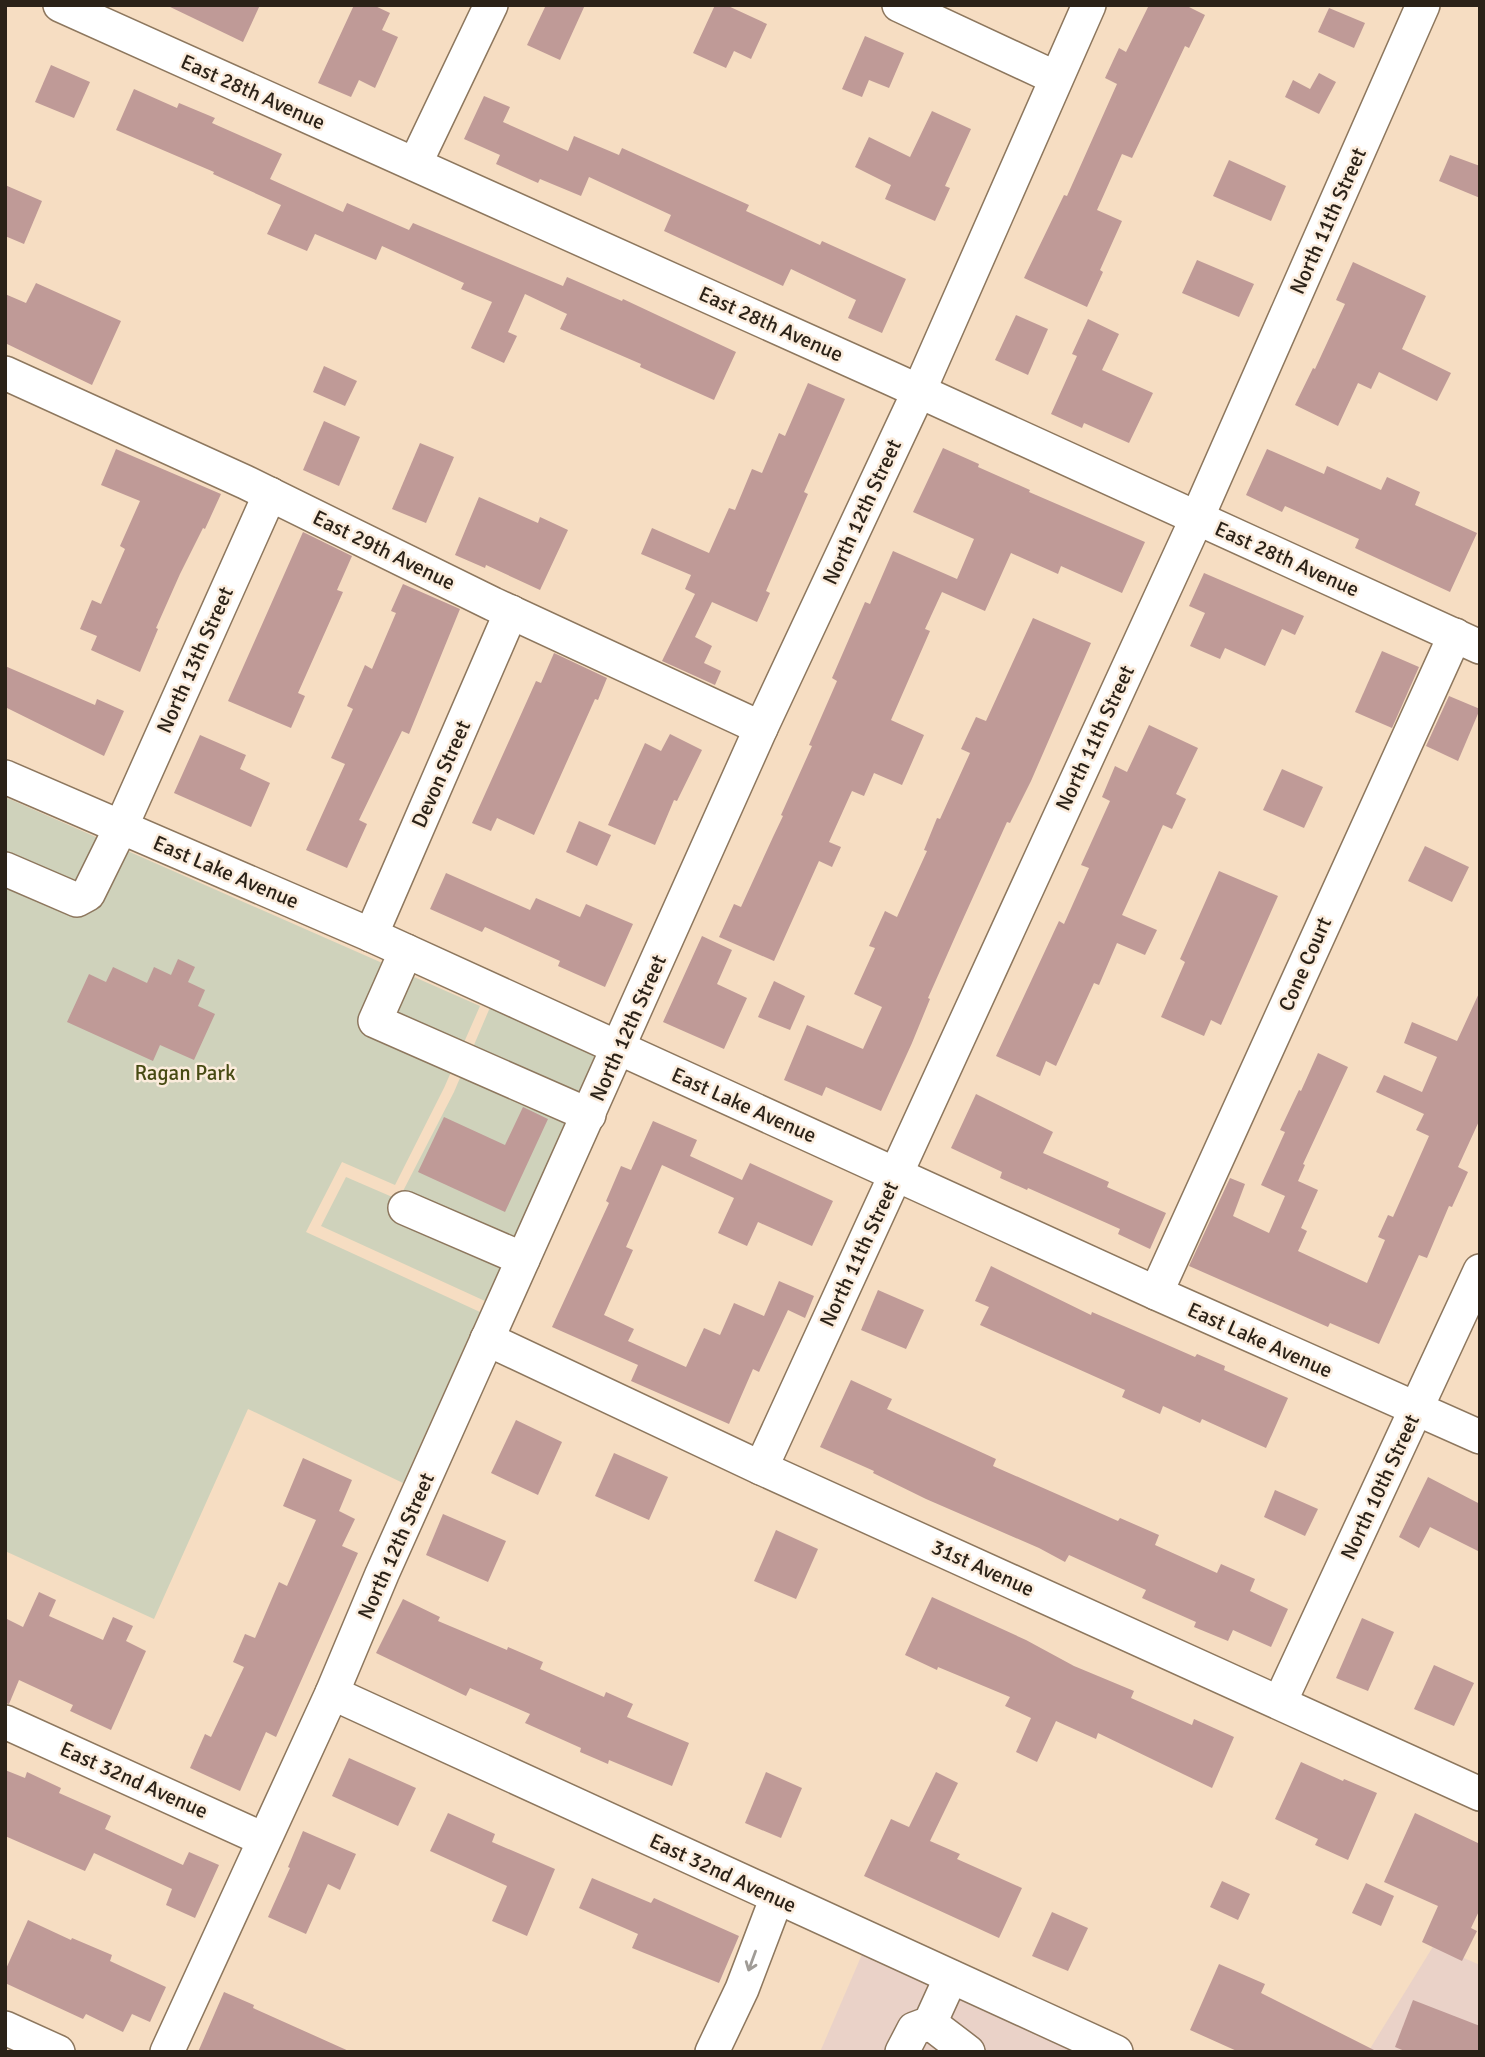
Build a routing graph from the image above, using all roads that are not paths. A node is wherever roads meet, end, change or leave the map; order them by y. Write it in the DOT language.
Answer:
graph roads {
  1 [pos="60,5"];
  2 [pos="491,5"];
  3 [pos="899,5"];
  4 [pos="1089,5"];
  5 [pos="1423,5"];
  6 [pos="1056,78"];
  7 [pos="415,164"];
  8 [pos="5,373"];
  9 [pos="919,391"];
  10 [pos="270,494"];
  11 [pos="1197,518"];
  12 [pos="512,612"];
  13 [pos="1467,641"];
  14 [pos="761,728"];
  15 [pos="5,777"];
  16 [pos="121,827"];
  17 [pos="5,869"];
  18 [pos="371,935"];
  19 [pos="406,951"];
  20 [pos="619,1048"];
  21 [pos="589,1115"];
  22 [pos="896,1174"];
  23 [pos="405,1208"];
  24 [pos="523,1259"];
  25 [pos="1480,1270"];
  26 [pos="1156,1293"];
  27 [pos="487,1339"];
  28 [pos="1416,1410"];
  29 [pos="1480,1437"];
  30 [pos="761,1468"];
  31 [pos="332,1693"];
  32 [pos="1280,1702"];
  33 [pos="5,1722"];
  34 [pos="1480,1794"];
  35 [pos="263,1839"];
  36 [pos="777,1897"];
  37 [pos="951,1977"];
  38 [pos="930,2023"];
  39 [pos="5,2028"];
  40 [pos="58,2052"];
  41 [pos="167,2052"];
  42 [pos="712,2052"];
  43 [pos="902,2052"];
  44 [pos="968,2052"];
  45 [pos="1116,2052"];
  1 -- 7 [label="street, East 28th Avenue"];
  2 -- 7 [label="street"];
  3 -- 6 [label="street"];
  4 -- 6 [label="street, North 12th Street"];
  5 -- 11 [label="street, North 11th Street"];
  6 -- 9 [label="street, North 12th Street"];
  7 -- 9 [label="street, East 28th Avenue"];
  8 -- 10 [label="street, East 29th Avenue"];
  9 -- 11 [label="street, East 28th Avenue"];
  9 -- 14 [label="street, North 12th Street"];
  10 -- 12 [label="street, East 29th Avenue"];
  10 -- 16 [label="street, North 13th Street"];
  11 -- 13 [label="street, East 28th Avenue"];
  11 -- 22 [label="street, North 11th Street"];
  12 -- 14 [label="street, East 29th Avenue"];
  12 -- 18 [label="street, Devon Street"];
  13 -- 26 [label="street, Cone Court"];
  14 -- 20 [label="street, North 12th Street"];
  15 -- 16 [label="street, East Lake Avenue"];
  16 -- 17 [label="street, North 13th Street"];
  16 -- 18 [label="street, East Lake Avenue"];
  18 -- 19 [label="street, East Lake Avenue"];
  19 -- 20 [label="street, East Lake Avenue"];
  19 -- 21 [label="street"];
  20 -- 21 [label="street, North 12th Street"];
  20 -- 22 [label="street, East Lake Avenue"];
  21 -- 24 [label="street, North 12th Street"];
  22 -- 26 [label="street, East Lake Avenue"];
  22 -- 30 [label="street, North 11th Street"];
  23 -- 24 [label="street"];
  24 -- 27 [label="street, North 12th Street"];
  25 -- 28 [label="street, North 10th Street"];
  26 -- 28 [label="street, East Lake Avenue"];
  27 -- 30 [label="street, 31st Avenue"];
  27 -- 31 [label="street, North 12th Street"];
  28 -- 29 [label="street, East Lake Avenue"];
  28 -- 32 [label="street, North 10th Street"];
  30 -- 32 [label="street, 31st Avenue"];
  31 -- 35 [label="street, North 12th Street"];
  31 -- 36 [label="street, East 32nd Avenue"];
  32 -- 34 [label="street, 31st Avenue"];
  33 -- 35 [label="street, East 32nd Avenue"];
  35 -- 41 [label="street, North 12th Street"];
  36 -- 37 [label="street, East 32nd Avenue"];
  36 -- 42 [label="street, one-way"];
  37 -- 38 [label="street"];
  37 -- 45 [label="street, East 32nd Avenue"];
  38 -- 43 [label="street"];
  38 -- 44 [label="street"];
  39 -- 40 [label="street"];
}
